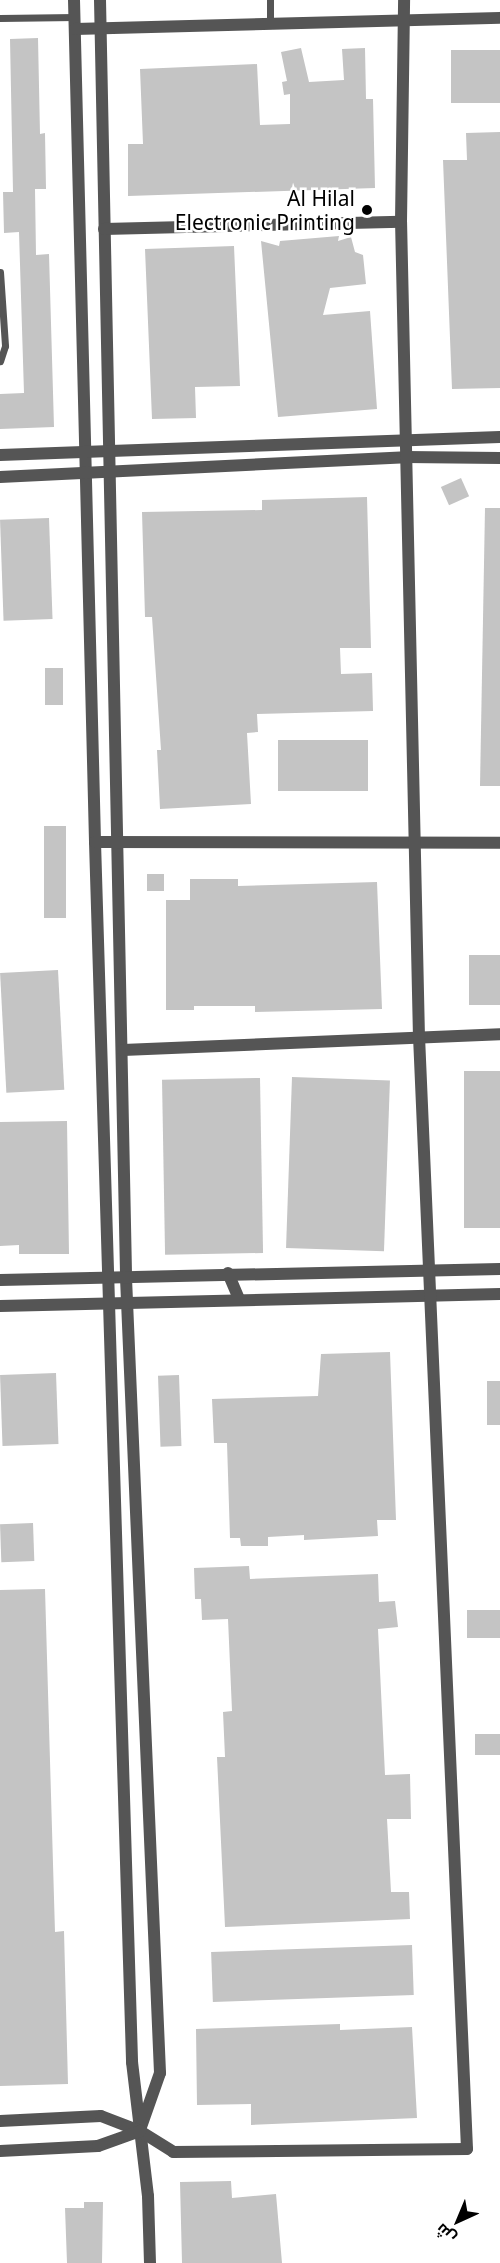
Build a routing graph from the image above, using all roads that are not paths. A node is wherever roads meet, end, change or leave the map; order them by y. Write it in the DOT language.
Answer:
graph roads {
  1 [pos="74,0"];
  2 [pos="100,0"];
  3 [pos="270,0"];
  4 [pos="404,0"];
  5 [pos="0,18"];
  6 [pos="500,18"];
  7 [pos="405,20"];
  8 [pos="75,23"];
  9 [pos="270,25"];
  10 [pos="101,28"];
  11 [pos="401,222"];
  12 [pos="104,229"];
  13 [pos="0,272"];
  14 [pos="0,285"];
  15 [pos="0,361"];
  16 [pos="500,437"];
  17 [pos="405,440"];
  18 [pos="107,449"];
  19 [pos="85,453"];
  20 [pos="0,455"];
  21 [pos="406,457"];
  22 [pos="427,457"];
  23 [pos="500,458"];
  24 [pos="110,474"];
  25 [pos="85,476"];
  26 [pos="0,477"];
  27 [pos="95,842"];
  28 [pos="115,843"];
  29 [pos="500,843"];
  30 [pos="416,845"];
  31 [pos="500,1034"];
  32 [pos="418,1038"];
  33 [pos="123,1050"];
  34 [pos="500,1269"];
  35 [pos="430,1271"];
  36 [pos="228,1274"];
  37 [pos="109,1278"];
  38 [pos="126,1278"];
  39 [pos="0,1280"];
  40 [pos="500,1294"];
  41 [pos="432,1296"];
  42 [pos="239,1299"];
  43 [pos="110,1303"];
  44 [pos="127,1304"];
  45 [pos="0,1306"];
  46 [pos="0,2121"];
  47 [pos="140,2131"];
  48 [pos="0,2151"];
  49 [pos="150,2263"];
  1 -- 8 [label="street"];
  2 -- 10 [label="street"];
  3 -- 9 [label="lane"];
  4 -- 7 [label="street"];
  5 -- 8 [label="lane"];
  6 -- 7 [label="street"];
  7 -- 9 [label="street"];
  7 -- 11 [label="street"];
  8 -- 10 [label="street"];
  8 -- 19 [label="street"];
  9 -- 10 [label="street"];
  10 -- 12 [label="street"];
  11 -- 12 [label="street"];
  11 -- 17 [label="street"];
  12 -- 18 [label="street"];
  13 -- 14 [label="lane"];
  14 -- 15 [label="lane"];
  16 -- 17 [label="street"];
  17 -- 18 [label="street"];
  17 -- 21 [label="street"];
  17 -- 22 [label="street"];
  18 -- 19 [label="street"];
  18 -- 24 [label="street"];
  19 -- 20 [label="street"];
  19 -- 25 [label="street"];
  21 -- 22 [label="street"];
  21 -- 24 [label="street"];
  21 -- 30 [label="street"];
  22 -- 23 [label="street"];
  24 -- 25 [label="street"];
  24 -- 28 [label="street"];
  25 -- 26 [label="street"];
  25 -- 27 [label="street"];
  27 -- 28 [label="street"];
  27 -- 37 [label="street"];
  28 -- 30 [label="street"];
  28 -- 33 [label="street"];
  29 -- 30 [label="street"];
  30 -- 32 [label="street"];
  31 -- 32 [label="street"];
  32 -- 33 [label="street"];
  32 -- 35 [label="street"];
  33 -- 38 [label="street"];
  34 -- 35 [label="street"];
  35 -- 36 [label="street"];
  35 -- 41 [label="street"];
  36 -- 38 [label="street"];
  36 -- 42 [label="street"];
  37 -- 38 [label="street"];
  37 -- 39 [label="street"];
  37 -- 43 [label="street"];
  38 -- 44 [label="street"];
  40 -- 41 [label="street"];
  41 -- 42 [label="street"];
  41 -- 47 [label="street"];
  42 -- 44 [label="street"];
  43 -- 44 [label="street"];
  43 -- 45 [label="street"];
  43 -- 47 [label="street"];
  44 -- 47 [label="street"];
  46 -- 47 [label="street"];
  47 -- 48 [label="street"];
  47 -- 49 [label="street"];
}
